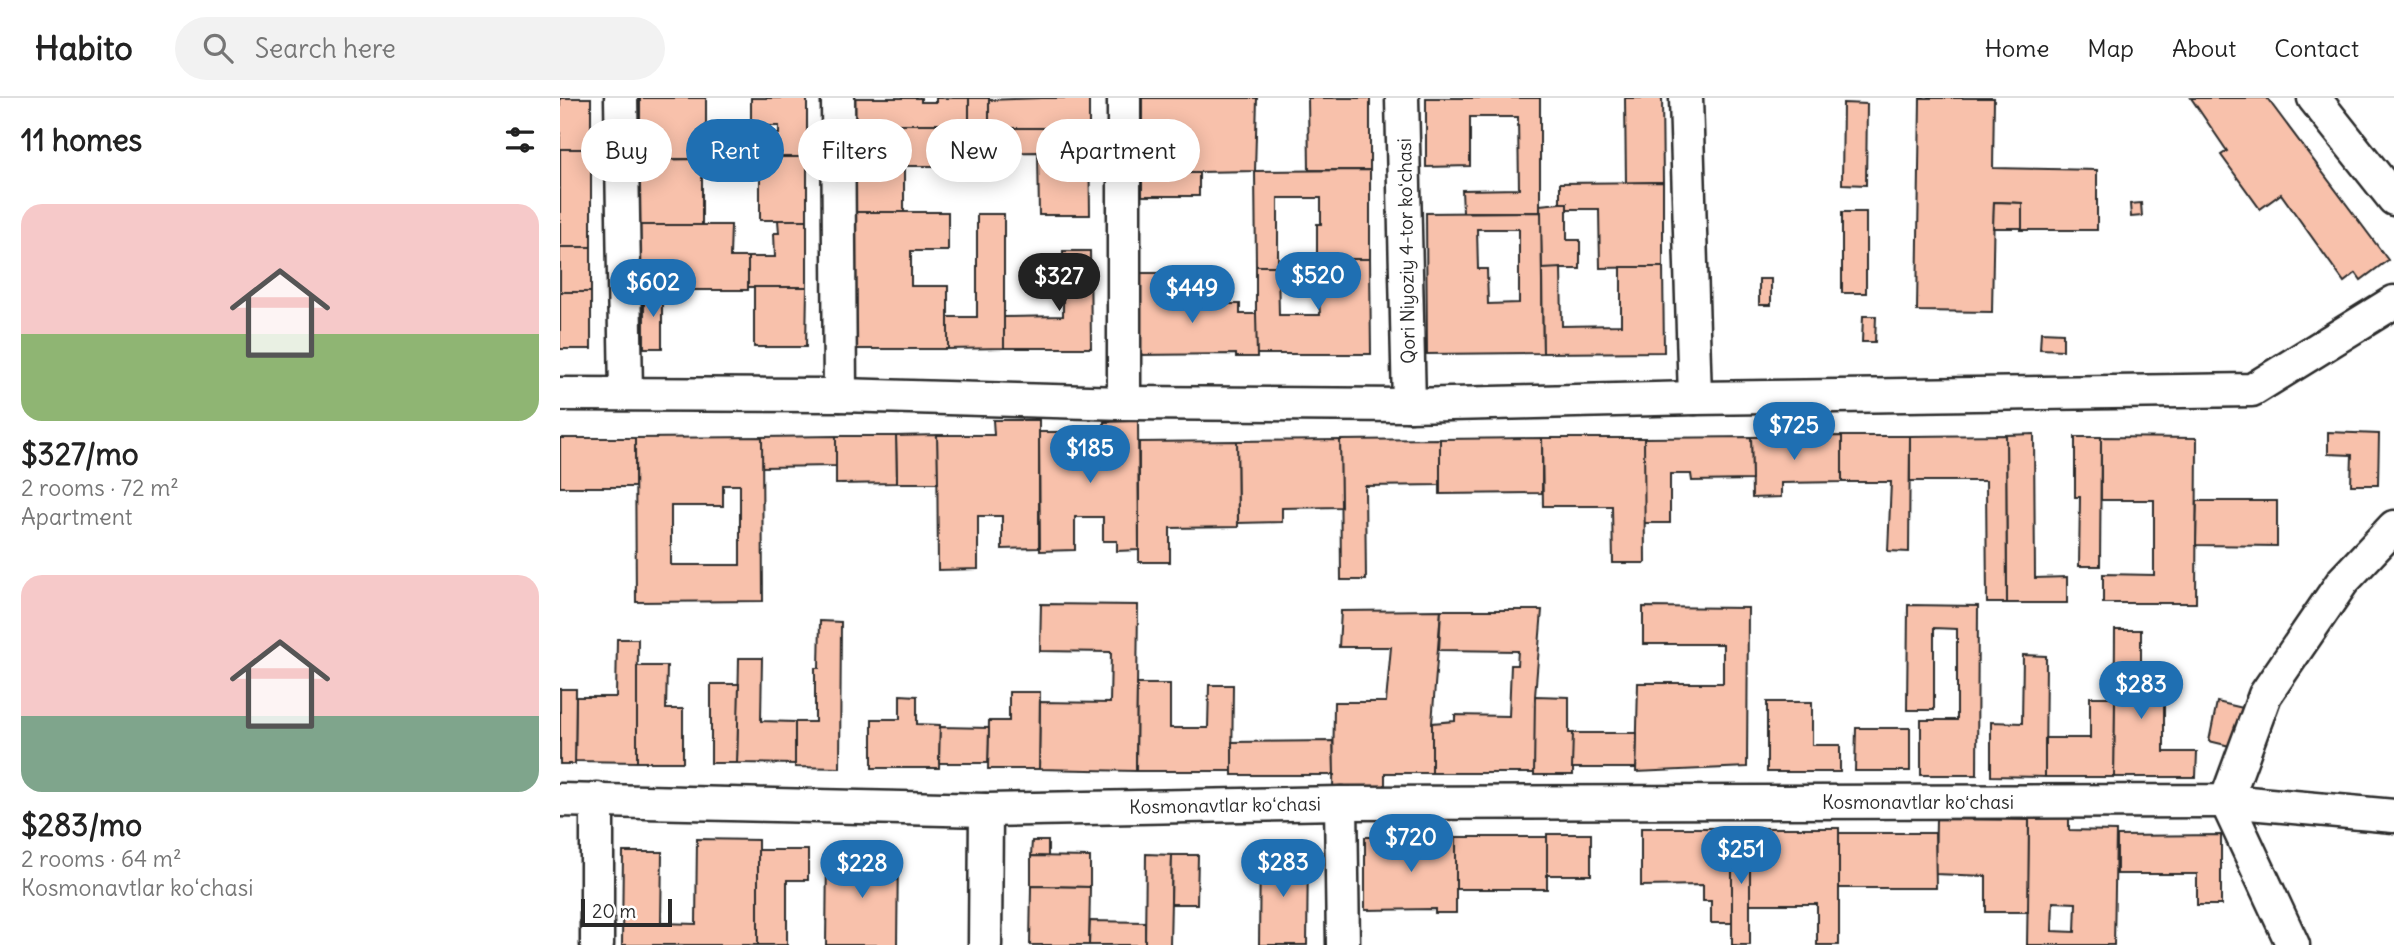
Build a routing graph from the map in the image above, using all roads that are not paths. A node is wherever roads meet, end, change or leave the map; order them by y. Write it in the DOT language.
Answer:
graph roads {
  1 [pos="621,98"];
  2 [pos="838,98"];
  3 [pos="1124,98"];
  4 [pos="1402,98"];
  5 [pos="1686,98"];
  6 [pos="2314,98"];
  7 [pos="2394,199"];
  8 [pos="2394,302"];
  9 [pos="626,393"];
  10 [pos="560,394"];
  11 [pos="840,395"];
  12 [pos="1695,398"];
  13 [pos="1124,402"];
  14 [pos="1409,405"];
  15 [pos="2394,527"];
  16 [pos="597,799"];
  17 [pos="560,800"];
  18 [pos="1341,803"];
  19 [pos="2241,803"];
  20 [pos="986,810"];
  21 [pos="2394,816"];
  22 [pos="597,945"];
  23 [pos="985,945"];
  24 [pos="1343,945"];
  25 [pos="2293,945"];
  1 -- 9 [label="street"];
  2 -- 11 [label="street"];
  3 -- 13 [label="street"];
  4 -- 14 [label="street, Qori Niyoziy 4-tor koʻchasi"];
  5 -- 12 [label="street"];
  6 -- 7 [label="street"];
  8 -- 12 [label="street"];
  9 -- 10 [label="street"];
  9 -- 11 [label="street"];
  11 -- 13 [label="street"];
  12 -- 14 [label="street"];
  13 -- 14 [label="street"];
  15 -- 19 [label="street"];
  16 -- 17 [label="street, Kosmonavtlar koʻchasi"];
  16 -- 20 [label="street, Kosmonavtlar koʻchasi"];
  16 -- 22 [label="street"];
  18 -- 19 [label="street, Kosmonavtlar koʻchasi"];
  18 -- 20 [label="street, Kosmonavtlar koʻchasi"];
  18 -- 24 [label="street"];
  19 -- 21 [label="street, Kosmonavtlar koʻchasi"];
  19 -- 25 [label="street"];
  20 -- 23 [label="street"];
}
